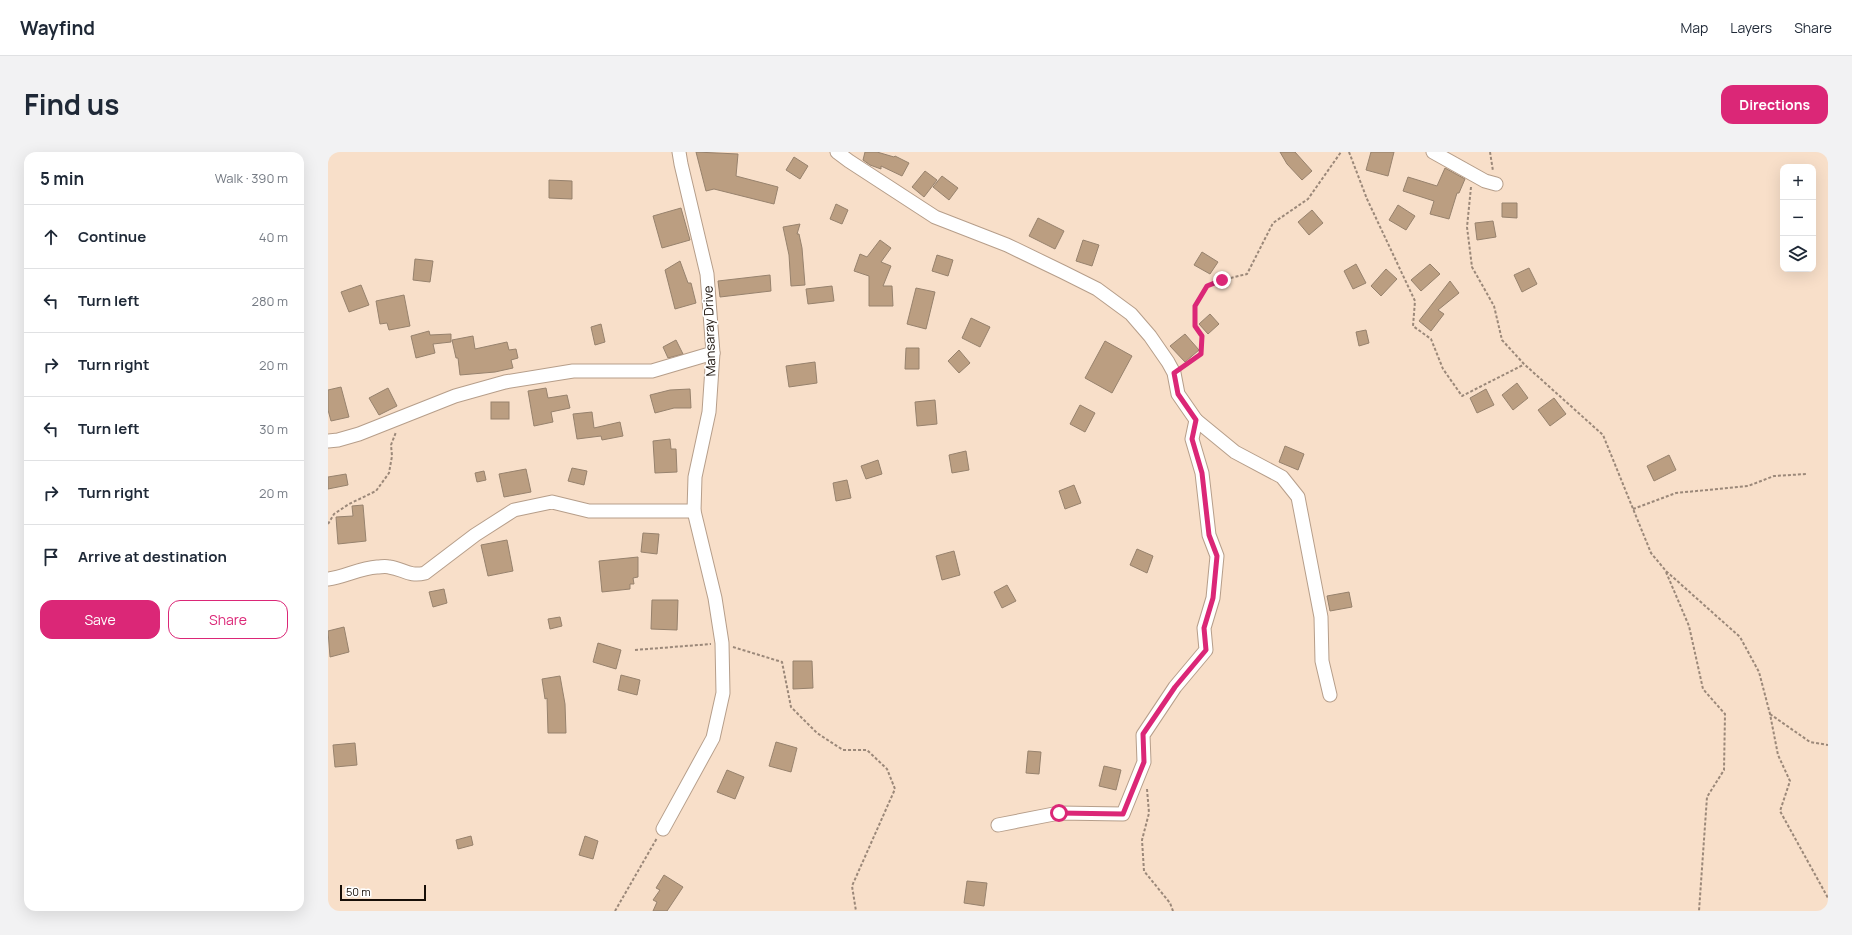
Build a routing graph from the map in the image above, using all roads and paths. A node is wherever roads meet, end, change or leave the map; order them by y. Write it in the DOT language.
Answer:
graph roads {
  1 [pos="679,152"];
  2 [pos="837,152"];
  3 [pos="1341,152"];
  4 [pos="1349,152"];
  5 [pos="1433,152"];
  6 [pos="1490,152"];
  7 [pos="1468,171"];
  8 [pos="1496,184"];
  9 [pos="713,353"];
  10 [pos="1524,364"];
  11 [pos="1174,373"];
  12 [pos="401,416"];
  13 [pos="1196,420"];
  14 [pos="328,440"];
  15 [pos="1807,474"];
  16 [pos="1633,509"];
  17 [pos="694,511"];
  18 [pos="328,524"];
  19 [pos="1666,571"];
  20 [pos="328,579"];
  21 [pos="722,643"];
  22 [pos="635,650"];
  23 [pos="1330,695"];
  24 [pos="1770,714"];
  25 [pos="1828,745"];
  26 [pos="1146,784"];
  27 [pos="998,825"];
  28 [pos="663,829"];
  29 [pos="1828,898"];
  30 [pos="615,911"];
  31 [pos="856,911"];
  32 [pos="1174,911"];
  33 [pos="1699,911"];
  1 -- 9 [label="street, Mansaray Drive"];
  2 -- 11 [label="street"];
  3 -- 11 [label="path"];
  4 -- 10 [label="path"];
  5 -- 7 [label="street"];
  6 -- 8 [label="path"];
  7 -- 8 [label="street"];
  7 -- 10 [label="path"];
  9 -- 12 [label="street"];
  9 -- 17 [label="street, Mansaray Drive"];
  10 -- 16 [label="path"];
  11 -- 13 [label="street"];
  12 -- 14 [label="street"];
  12 -- 18 [label="path"];
  13 -- 23 [label="street"];
  13 -- 27 [label="street"];
  15 -- 16 [label="path"];
  16 -- 19 [label="path"];
  17 -- 20 [label="street"];
  17 -- 21 [label="street, Mansaray Drive"];
  19 -- 24 [label="path"];
  19 -- 33 [label="path"];
  21 -- 22 [label="path"];
  21 -- 28 [label="street, Mansaray Drive"];
  21 -- 31 [label="path"];
  24 -- 25 [label="path"];
  24 -- 29 [label="path"];
  26 -- 32 [label="path"];
  28 -- 30 [label="path"];
}
